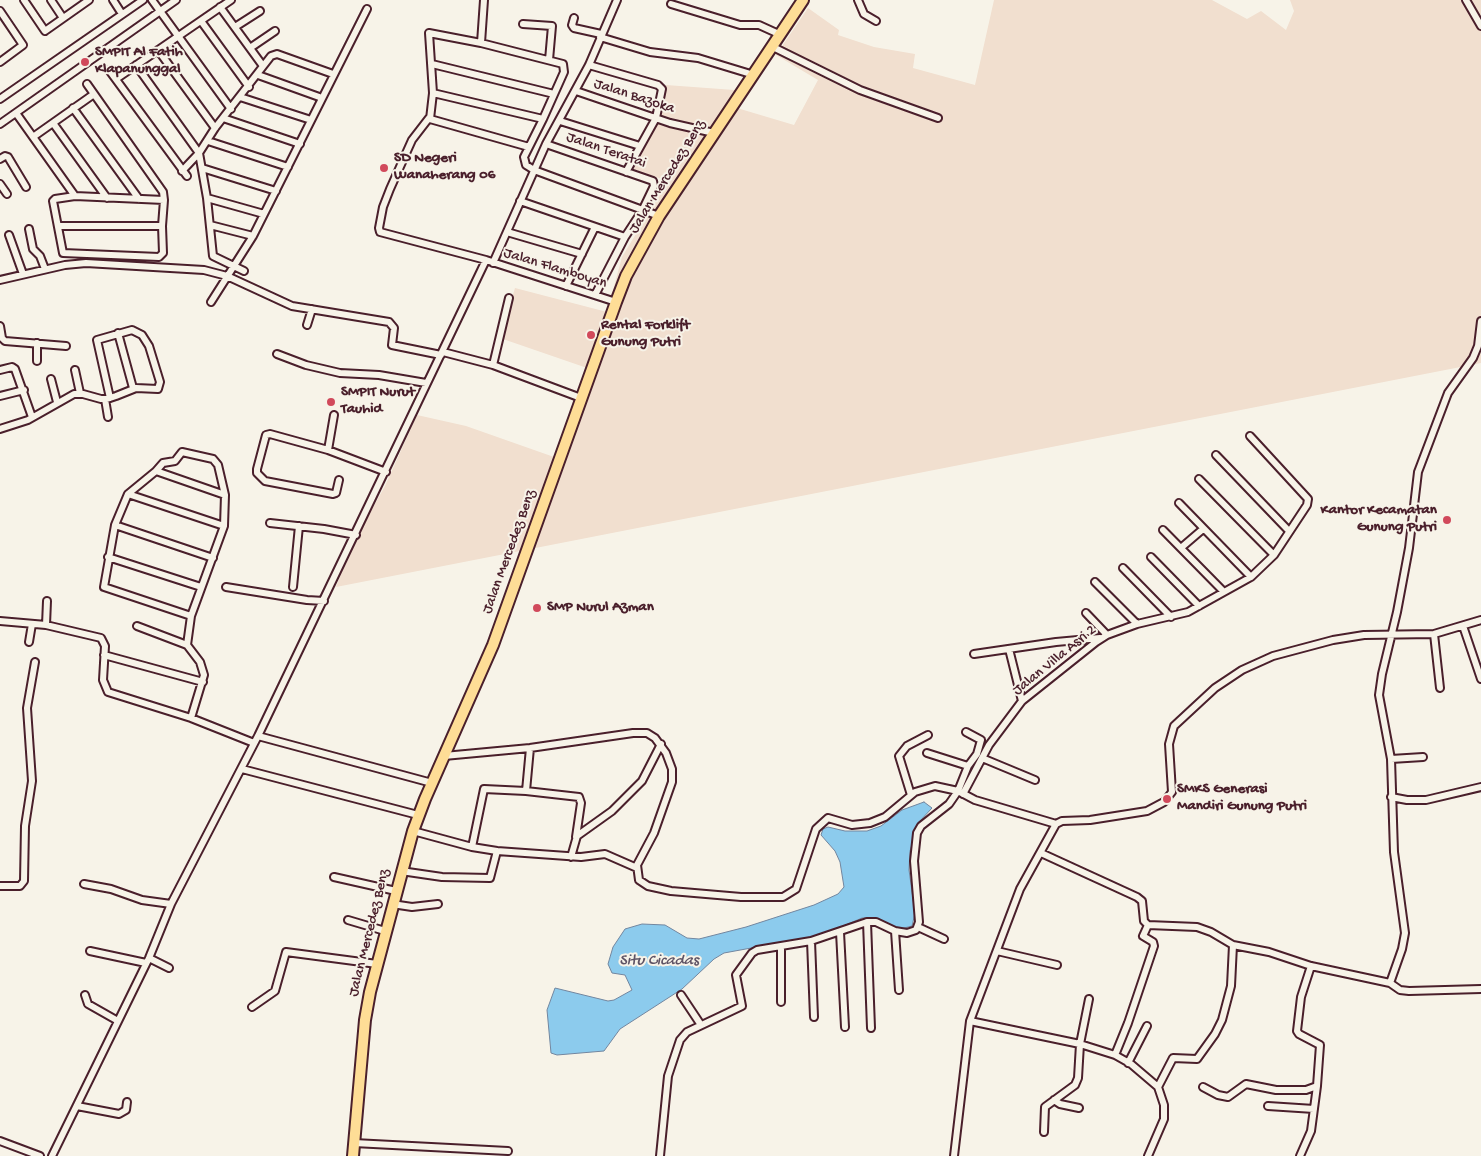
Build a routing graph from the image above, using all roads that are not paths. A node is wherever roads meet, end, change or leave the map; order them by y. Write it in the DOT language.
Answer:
graph roads {
  1 [pos="24,0"];
  2 [pos="51,0"];
  3 [pos="113,0"];
  4 [pos="143,0"];
  5 [pos="152,0"];
  6 [pos="176,0"];
  7 [pos="231,0"];
  8 [pos="484,0"];
  9 [pos="617,0"];
  10 [pos="803,0"];
  11 [pos="858,0"];
  12 [pos="1466,0"];
  13 [pos="84,1"];
  14 [pos="671,4"];
  15 [pos="220,7"];
  16 [pos="158,9"];
  17 [pos="367,9"];
  18 [pos="0,11"];
  19 [pos="260,11"];
  20 [pos="122,14"];
  21 [pos="63,18"];
  22 [pos="574,18"];
  23 [pos="201,21"];
  24 [pos="876,21"];
  25 [pos="523,24"];
  26 [pos="1481,26"];
  27 [pos="235,27"];
  28 [pos="275,31"];
  29 [pos="781,35"];
  30 [pos="178,36"];
  31 [pos="600,36"];
  32 [pos="481,42"];
  33 [pos="773,47"];
  34 [pos="250,48"];
  35 [pos="158,50"];
  36 [pos="1,60"];
  37 [pos="549,60"];
  38 [pos="432,64"];
  39 [pos="136,65"];
  40 [pos="263,66"];
  41 [pos="589,66"];
  42 [pos="109,70"];
  43 [pos="333,74"];
  44 [pos="754,74"];
  45 [pos="258,75"];
  46 [pos="116,79"];
  47 [pos="87,84"];
  48 [pos="249,86"];
  49 [pos="576,91"];
  50 [pos="433,93"];
  51 [pos="94,94"];
  52 [pos="554,94"];
  53 [pos="240,97"];
  54 [pos="322,98"];
  55 [pos="0,99"];
  56 [pos="73,108"];
  57 [pos="231,109"];
  58 [pos="16,113"];
  59 [pos="223,118"];
  60 [pos="429,118"];
  61 [pos="656,118"];
  62 [pos="938,118"];
  63 [pos="542,119"];
  64 [pos="311,120"];
  65 [pos="560,120"];
  66 [pos="53,123"];
  67 [pos="0,124"];
  68 [pos="215,128"];
  69 [pos="714,133"];
  70 [pos="32,137"];
  71 [pos="208,141"];
  72 [pos="300,144"];
  73 [pos="546,144"];
  74 [pos="640,146"];
  75 [pos="529,147"];
  76 [pos="199,153"];
  77 [pos="0,159"];
  78 [pos="202,168"];
  79 [pos="288,168"];
  80 [pos="534,170"];
  81 [pos="626,172"];
  82 [pos="0,184"];
  83 [pos="26,187"];
  84 [pos="276,191"];
  85 [pos="7,194"];
  86 [pos="75,196"];
  87 [pos="107,198"];
  88 [pos="207,198"];
  89 [pos="139,199"];
  90 [pos="164,200"];
  91 [pos="520,201"];
  92 [pos="642,211"];
  93 [pos="264,214"];
  94 [pos="659,216"];
  95 [pos="210,224"];
  96 [pos="58,226"];
  97 [pos="162,226"];
  98 [pos="595,227"];
  99 [pos="29,229"];
  100 [pos="507,232"];
  101 [pos="9,235"];
  102 [pos="253,236"];
  103 [pos="624,237"];
  104 [pos="582,254"];
  105 [pos="489,262"];
  106 [pos="234,266"];
  107 [pos="45,269"];
  108 [pos="244,271"];
  109 [pos="23,274"];
  110 [pos="228,276"];
  111 [pos="0,280"];
  112 [pos="566,286"];
  113 [pos="595,295"];
  114 [pos="509,298"];
  115 [pos="210,302"];
  116 [pos="616,302"];
  117 [pos="312,309"];
  118 [pos="1481,321"];
  119 [pos="307,325"];
  120 [pos="0,326"];
  121 [pos="118,333"];
  122 [pos="37,343"];
  123 [pos="66,346"];
  124 [pos="277,354"];
  125 [pos="442,354"];
  126 [pos="37,361"];
  127 [pos="493,365"];
  128 [pos="0,370"];
  129 [pos="75,370"];
  130 [pos="51,379"];
  131 [pos="426,383"];
  132 [pos="133,388"];
  133 [pos="24,390"];
  134 [pos="80,393"];
  135 [pos="0,396"];
  136 [pos="107,398"];
  137 [pos="581,398"];
  138 [pos="57,402"];
  139 [pos="334,415"];
  140 [pos="32,417"];
  141 [pos="108,418"];
  142 [pos="0,429"];
  143 [pos="1250,436"];
  144 [pos="328,450"];
  145 [pos="1216,456"];
  146 [pos="156,471"];
  147 [pos="386,472"];
  148 [pos="1199,479"];
  149 [pos="339,480"];
  150 [pos="128,494"];
  151 [pos="226,496"];
  152 [pos="1179,503"];
  153 [pos="270,523"];
  154 [pos="115,525"];
  155 [pos="224,526"];
  156 [pos="299,526"];
  157 [pos="1203,528"];
  158 [pos="1163,530"];
  159 [pos="1289,531"];
  160 [pos="356,535"];
  161 [pos="1182,547"];
  162 [pos="1274,554"];
  163 [pos="1151,557"];
  164 [pos="108,558"];
  165 [pos="213,558"];
  166 [pos="1123,568"];
  167 [pos="1251,577"];
  168 [pos="1095,582"];
  169 [pos="226,586"];
  170 [pos="201,587"];
  171 [pos="293,587"];
  172 [pos="1223,592"];
  173 [pos="46,601"];
  174 [pos="324,601"];
  175 [pos="1199,606"];
  176 [pos="1086,613"];
  177 [pos="191,616"];
  178 [pos="1171,617"];
  179 [pos="1481,620"];
  180 [pos="0,621"];
  181 [pos="32,624"];
  182 [pos="1137,624"];
  183 [pos="46,625"];
  184 [pos="137,626"];
  185 [pos="1463,626"];
  186 [pos="1392,634"];
  187 [pos="1434,634"];
  188 [pos="1104,637"];
  189 [pos="29,642"];
  190 [pos="187,645"];
  191 [pos="1009,649"];
  192 [pos="974,654"];
  193 [pos="104,655"];
  194 [pos="35,662"];
  195 [pos="1481,679"];
  196 [pos="204,682"];
  197 [pos="1440,688"];
  198 [pos="1022,701"];
  199 [pos="191,718"];
  200 [pos="966,732"];
  201 [pos="928,735"];
  202 [pos="258,736"];
  203 [pos="254,743"];
  204 [pos="660,744"];
  205 [pos="530,748"];
  206 [pos="927,753"];
  207 [pos="444,756"];
  208 [pos="1423,757"];
  209 [pos="982,758"];
  210 [pos="1390,759"];
  211 [pos="968,766"];
  212 [pos="242,769"];
  213 [pos="1035,780"];
  214 [pos="432,783"];
  215 [pos="1481,787"];
  216 [pos="526,792"];
  217 [pos="960,792"];
  218 [pos="911,795"];
  219 [pos="1391,797"];
  220 [pos="418,815"];
  221 [pos="1056,824"];
  222 [pos="413,831"];
  223 [pos="575,839"];
  224 [pos="472,847"];
  225 [pos="497,851"];
  226 [pos="1041,853"];
  227 [pos="571,856"];
  228 [pos="637,868"];
  229 [pos="401,871"];
  230 [pos="334,877"];
  231 [pos="84,884"];
  232 [pos="0,886"];
  233 [pos="396,891"];
  234 [pos="171,904"];
  235 [pos="392,904"];
  236 [pos="438,904"];
  237 [pos="348,920"];
  238 [pos="867,922"];
  239 [pos="1148,925"];
  240 [pos="918,927"];
  241 [pos="385,931"];
  242 [pos="895,931"];
  243 [pos="840,932"];
  244 [pos="944,939"];
  245 [pos="811,941"];
  246 [pos="1233,945"];
  247 [pos="782,947"];
  248 [pos="90,951"];
  249 [pos="997,951"];
  250 [pos="148,960"];
  251 [pos="377,964"];
  252 [pos="1057,965"];
  253 [pos="1311,966"];
  254 [pos="169,968"];
  255 [pos="1390,983"];
  256 [pos="1481,989"];
  257 [pos="899,990"];
  258 [pos="85,995"];
  259 [pos="681,995"];
  260 [pos="1089,999"];
  261 [pos="781,1002"];
  262 [pos="252,1007"];
  263 [pos="814,1016"];
  264 [pos="118,1021"];
  265 [pos="970,1021"];
  266 [pos="701,1026"];
  267 [pos="1147,1026"];
  268 [pos="845,1027"];
  269 [pos="871,1028"];
  270 [pos="1080,1044"];
  271 [pos="1115,1055"];
  272 [pos="1128,1063"];
  273 [pos="1317,1086"];
  274 [pos="1158,1087"];
  275 [pos="1203,1087"];
  276 [pos="1054,1100"];
  277 [pos="127,1102"];
  278 [pos="77,1106"];
  279 [pos="1268,1106"];
  280 [pos="1079,1108"];
  281 [pos="1314,1108"];
  282 [pos="1044,1132"];
  283 [pos="0,1141"];
  284 [pos="354,1143"];
  285 [pos="508,1152"];
  286 [pos="40,1156"];
  287 [pos="52,1156"];
  288 [pos="353,1156"];
  289 [pos="660,1156"];
  290 [pos="954,1156"];
  291 [pos="1148,1156"];
  292 [pos="1300,1156"];
  1 -- 21 [label="street"];
  2 -- 21 [label="street"];
  3 -- 20 [label="street"];
  4 -- 20 [label="street"];
  5 -- 16 [label="street"];
  6 -- 16 [label="street"];
  7 -- 15 [label="street"];
  8 -- 32 [label="street"];
  9 -- 31 [label="street"];
  10 -- 29 [label="main road, Jalan Mercedez Benz"];
  11 -- 24 [label="street"];
  12 -- 26 [label="street"];
  13 -- 21 [label="street"];
  14 -- 29 [label="street"];
  15 -- 23 [label="street"];
  15 -- 27 [label="street"];
  16 -- 30 [label="street"];
  16 -- 58 [label="street"];
  17 -- 43 [label="street"];
  18 -- 36 [label="street"];
  19 -- 27 [label="street"];
  20 -- 55 [label="street"];
  22 -- 31 [label="street"];
  23 -- 30 [label="street"];
  23 -- 48 [label="street"];
  25 -- 37 [label="street"];
  27 -- 34 [label="street"];
  28 -- 34 [label="street"];
  29 -- 33 [label="main road, Jalan Mercedez Benz"];
  30 -- 35 [label="street"];
  30 -- 57 [label="street"];
  31 -- 41 [label="street"];
  31 -- 44 [label="street"];
  32 -- 37 [label="street"];
  32 -- 38 [label="street"];
  33 -- 44 [label="main road, Jalan Mercedez Benz"];
  33 -- 62 [label="street"];
  34 -- 40 [label="street"];
  35 -- 39 [label="street"];
  35 -- 68 [label="street"];
  37 -- 52 [label="street"];
  38 -- 50 [label="street"];
  38 -- 52 [label="street"];
  39 -- 46 [label="street"];
  39 -- 76 [label="street"];
  40 -- 43 [label="street"];
  40 -- 45 [label="street"];
  41 -- 49 [label="street"];
  41 -- 61 [label="street"];
  42 -- 46 [label="street"];
  43 -- 54 [label="street"];
  44 -- 69 [label="main road, Jalan Mercedez Benz"];
  45 -- 48 [label="street"];
  45 -- 54 [label="street"];
  46 -- 76 [label="street"];
  47 -- 51 [label="street"];
  48 -- 53 [label="street"];
  49 -- 61 [label="street, Jalan Bazoka"];
  49 -- 65 [label="street"];
  50 -- 60 [label="street"];
  50 -- 63 [label="street"];
  51 -- 56 [label="street"];
  51 -- 90 [label="street"];
  52 -- 63 [label="street"];
  53 -- 57 [label="street"];
  53 -- 64 [label="street"];
  54 -- 64 [label="street"];
  56 -- 66 [label="street"];
  56 -- 89 [label="street"];
  57 -- 59 [label="street"];
  58 -- 67 [label="street"];
  58 -- 70 [label="street"];
  59 -- 68 [label="street"];
  59 -- 72 [label="street"];
  60 -- 75 [label="street"];
  60 -- 105 [label="street, Jalan Flamboyan"];
  61 -- 69 [label="street, Jalan Bazoka"];
  61 -- 74 [label="street"];
  63 -- 75 [label="street"];
  64 -- 72 [label="street"];
  65 -- 73 [label="street"];
  65 -- 74 [label="street"];
  66 -- 70 [label="street"];
  66 -- 87 [label="street"];
  68 -- 71 [label="street"];
  69 -- 94 [label="main road, Jalan Mercedez Benz"];
  70 -- 86 [label="street"];
  71 -- 76 [label="street"];
  71 -- 79 [label="street"];
  72 -- 79 [label="street"];
  73 -- 80 [label="street"];
  73 -- 81 [label="street, Jalan Teratai"];
  74 -- 81 [label="street"];
  75 -- 80 [label="street"];
  76 -- 78 [label="street"];
  77 -- 83 [label="street"];
  78 -- 84 [label="street"];
  78 -- 88 [label="street"];
  79 -- 84 [label="street"];
  80 -- 91 [label="street"];
  80 -- 92 [label="street"];
  81 -- 92 [label="street, Jalan Teratai"];
  82 -- 85 [label="street"];
  84 -- 93 [label="street"];
  86 -- 87 [label="street"];
  86 -- 96 [label="street"];
  87 -- 89 [label="street"];
  88 -- 93 [label="street"];
  88 -- 95 [label="street"];
  89 -- 90 [label="street"];
  90 -- 97 [label="street"];
  91 -- 98 [label="street"];
  91 -- 100 [label="street"];
  92 -- 94 [label="street"];
  92 -- 103 [label="street, Jalan Teratai"];
  93 -- 102 [label="street"];
  94 -- 116 [label="main road, Jalan Mercedez Benz"];
  95 -- 102 [label="street"];
  95 -- 106 [label="street"];
  96 -- 97 [label="street"];
  96 -- 97 [label="street"];
  98 -- 103 [label="street"];
  98 -- 104 [label="street"];
  99 -- 107 [label="street"];
  100 -- 104 [label="street"];
  100 -- 105 [label="street"];
  101 -- 109 [label="street"];
  102 -- 106 [label="street"];
  103 -- 113 [label="street, Jalan Teratai"];
  104 -- 112 [label="street"];
  105 -- 112 [label="street, Jalan Flamboyan"];
  105 -- 125 [label="street"];
  106 -- 108 [label="street"];
  106 -- 110 [label="street"];
  107 -- 109 [label="street"];
  107 -- 110 [label="street"];
  109 -- 111 [label="street"];
  110 -- 115 [label="street"];
  110 -- 117 [label="street"];
  112 -- 113 [label="street, Jalan Flamboyan"];
  113 -- 116 [label="street, Jalan Flamboyan"];
  114 -- 127 [label="street"];
  116 -- 137 [label="main road, Jalan Mercedez Benz"];
  117 -- 119 [label="street"];
  117 -- 125 [label="street"];
  118 -- 186 [label="street"];
  120 -- 122 [label="street"];
  121 -- 132 [label="street"];
  121 -- 132 [label="street"];
  121 -- 136 [label="street"];
  122 -- 123 [label="street"];
  122 -- 126 [label="street"];
  124 -- 131 [label="street"];
  125 -- 127 [label="street"];
  125 -- 131 [label="street"];
  127 -- 137 [label="street"];
  128 -- 133 [label="street"];
  129 -- 134 [label="street"];
  130 -- 138 [label="street"];
  131 -- 147 [label="street"];
  132 -- 136 [label="street"];
  133 -- 135 [label="street"];
  133 -- 140 [label="street"];
  134 -- 136 [label="street"];
  134 -- 138 [label="street"];
  136 -- 141 [label="street"];
  137 -- 207 [label="main road, Jalan Mercedez Benz"];
  138 -- 140 [label="street"];
  139 -- 144 [label="street"];
  140 -- 142 [label="street"];
  143 -- 159 [label="street, Jalan Villa Asri 2"];
  144 -- 147 [label="street"];
  144 -- 149 [label="street"];
  145 -- 159 [label="street"];
  146 -- 150 [label="street"];
  146 -- 151 [label="street"];
  146 -- 151 [label="street"];
  147 -- 160 [label="street"];
  148 -- 162 [label="street"];
  150 -- 154 [label="street"];
  150 -- 155 [label="street"];
  151 -- 155 [label="street"];
  152 -- 157 [label="street"];
  153 -- 156 [label="street"];
  154 -- 164 [label="street"];
  154 -- 165 [label="street"];
  155 -- 165 [label="street"];
  156 -- 160 [label="street"];
  156 -- 171 [label="street"];
  157 -- 161 [label="street"];
  157 -- 167 [label="street"];
  158 -- 161 [label="street"];
  159 -- 162 [label="street, Jalan Villa Asri 2"];
  160 -- 174 [label="street"];
  161 -- 172 [label="street"];
  162 -- 167 [label="street, Jalan Villa Asri 2"];
  163 -- 175 [label="street"];
  164 -- 170 [label="street"];
  164 -- 177 [label="street"];
  165 -- 170 [label="street"];
  166 -- 178 [label="street"];
  167 -- 172 [label="street, Jalan Villa Asri 2"];
  168 -- 182 [label="street"];
  169 -- 174 [label="street"];
  170 -- 177 [label="street"];
  172 -- 175 [label="street, Jalan Villa Asri 2"];
  173 -- 183 [label="street"];
  174 -- 202 [label="street"];
  175 -- 178 [label="street, Jalan Villa Asri 2"];
  176 -- 188 [label="street"];
  177 -- 190 [label="street"];
  178 -- 182 [label="street, Jalan Villa Asri 2"];
  179 -- 185 [label="street"];
  180 -- 181 [label="street"];
  181 -- 183 [label="street"];
  181 -- 189 [label="street"];
  182 -- 188 [label="street, Jalan Villa Asri 2"];
  183 -- 193 [label="street"];
  184 -- 190 [label="street"];
  185 -- 187 [label="street"];
  185 -- 195 [label="street"];
  186 -- 187 [label="street"];
  186 -- 210 [label="street"];
  186 -- 221 [label="street"];
  187 -- 197 [label="street"];
  188 -- 191 [label="street"];
  188 -- 198 [label="street, Jalan Villa Asri 2"];
  190 -- 196 [label="street"];
  191 -- 192 [label="street"];
  191 -- 198 [label="street"];
  193 -- 196 [label="street"];
  193 -- 199 [label="street"];
  194 -- 232 [label="street"];
  196 -- 199 [label="street"];
  198 -- 209 [label="street, Jalan Villa Asri 2"];
  199 -- 203 [label="street"];
  200 -- 211 [label="street"];
  201 -- 218 [label="street"];
  202 -- 203 [label="street"];
  202 -- 214 [label="street"];
  203 -- 212 [label="street"];
  204 -- 205 [label="street"];
  204 -- 223 [label="street"];
  204 -- 228 [label="street"];
  205 -- 207 [label="street"];
  205 -- 216 [label="street"];
  206 -- 211 [label="street"];
  207 -- 214 [label="main road, Jalan Mercedez Benz"];
  208 -- 210 [label="street"];
  209 -- 213 [label="street"];
  209 -- 217 [label="street, Jalan Villa Asri 2"];
  210 -- 219 [label="street"];
  211 -- 217 [label="street"];
  212 -- 220 [label="street"];
  212 -- 234 [label="street"];
  214 -- 220 [label="main road, Jalan Mercedez Benz"];
  215 -- 219 [label="street"];
  216 -- 223 [label="street"];
  216 -- 224 [label="street"];
  217 -- 218 [label="street"];
  217 -- 221 [label="street"];
  217 -- 240 [label="street"];
  218 -- 228 [label="street"];
  219 -- 255 [label="street"];
  220 -- 222 [label="main road, Jalan Mercedez Benz"];
  221 -- 226 [label="street"];
  222 -- 224 [label="street"];
  222 -- 229 [label="main road, Jalan Mercedez Benz"];
  223 -- 227 [label="street"];
  224 -- 225 [label="street"];
  225 -- 227 [label="street"];
  225 -- 229 [label="street"];
  226 -- 239 [label="street"];
  226 -- 249 [label="street"];
  227 -- 228 [label="street"];
  229 -- 233 [label="main road, Jalan Mercedez Benz"];
  230 -- 233 [label="street"];
  231 -- 234 [label="street"];
  233 -- 235 [label="main road, Jalan Mercedez Benz"];
  234 -- 250 [label="street"];
  235 -- 236 [label="street"];
  235 -- 241 [label="main road, Jalan Mercedez Benz"];
  237 -- 241 [label="street"];
  238 -- 242 [label="street"];
  238 -- 243 [label="street"];
  238 -- 269 [label="street"];
  239 -- 246 [label="street"];
  239 -- 271 [label="street"];
  240 -- 242 [label="street"];
  240 -- 244 [label="street"];
  241 -- 251 [label="main road, Jalan Mercedez Benz"];
  242 -- 257 [label="street"];
  243 -- 245 [label="street"];
  243 -- 268 [label="street"];
  245 -- 247 [label="street"];
  245 -- 263 [label="street"];
  246 -- 253 [label="street"];
  246 -- 274 [label="street"];
  247 -- 261 [label="street"];
  247 -- 266 [label="street"];
  248 -- 250 [label="street"];
  249 -- 252 [label="street"];
  249 -- 265 [label="street"];
  250 -- 254 [label="street"];
  250 -- 264 [label="street"];
  251 -- 262 [label="street"];
  251 -- 284 [label="main road, Jalan Mercedez Benz"];
  253 -- 255 [label="street"];
  253 -- 273 [label="street"];
  255 -- 256 [label="street"];
  258 -- 264 [label="street"];
  259 -- 266 [label="street"];
  260 -- 270 [label="street"];
  264 -- 278 [label="street"];
  265 -- 270 [label="street"];
  265 -- 290 [label="street"];
  266 -- 289 [label="street"];
  267 -- 272 [label="street"];
  270 -- 271 [label="street"];
  270 -- 276 [label="street"];
  271 -- 272 [label="street"];
  272 -- 274 [label="street"];
  273 -- 275 [label="street"];
  273 -- 281 [label="street"];
  274 -- 291 [label="street"];
  276 -- 280 [label="street"];
  276 -- 282 [label="street"];
  277 -- 278 [label="street"];
  278 -- 287 [label="street"];
  279 -- 281 [label="street"];
  281 -- 292 [label="street"];
  283 -- 286 [label="street"];
  284 -- 285 [label="street"];
  284 -- 288 [label="main road, Jalan Mercedez Benz"];
}
